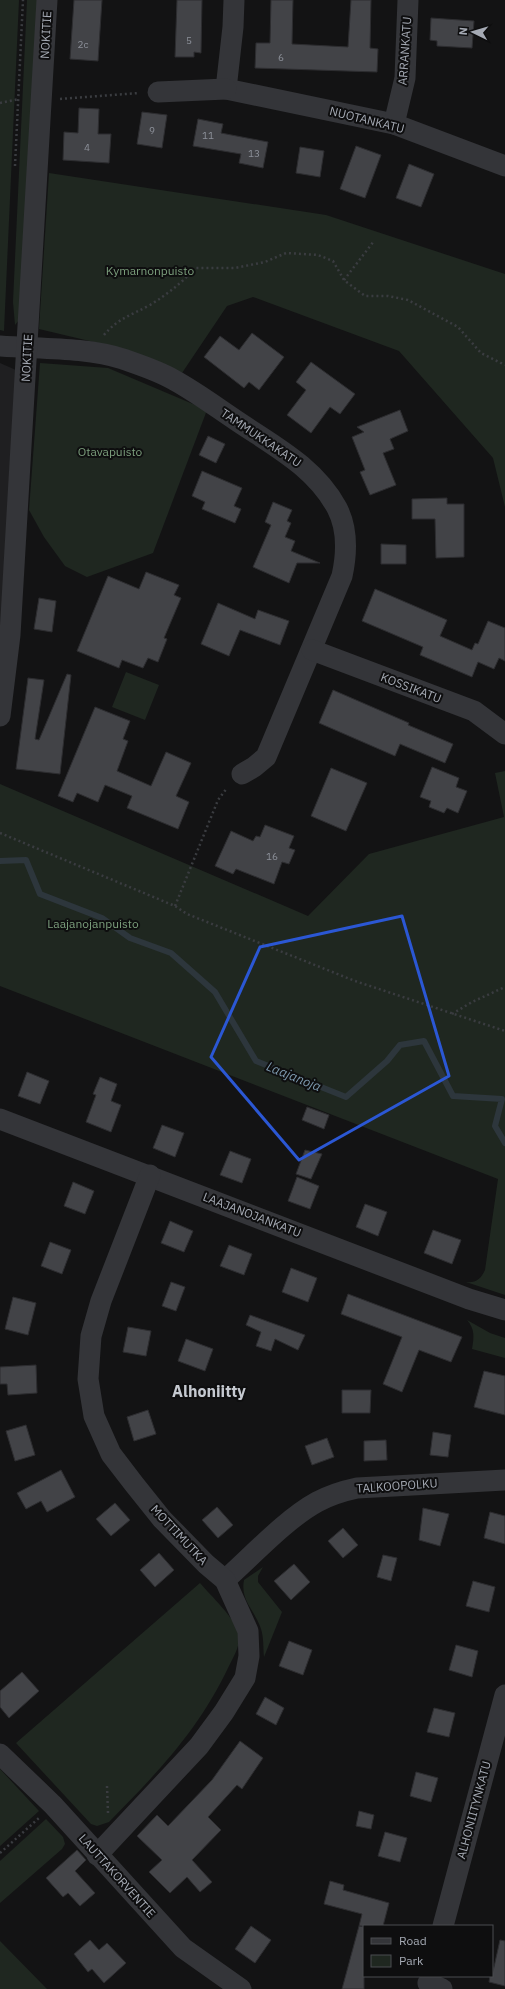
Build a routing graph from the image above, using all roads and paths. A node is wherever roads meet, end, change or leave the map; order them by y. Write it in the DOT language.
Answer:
graph roads {
  1 [pos="47,0"];
  2 [pos="234,0"];
  3 [pos="408,0"];
  4 [pos="226,89"];
  5 [pos="158,92"];
  6 [pos="43,100"];
  7 [pos="0,103"];
  8 [pos="394,124"];
  9 [pos="505,166"];
  10 [pos="374,241"];
  11 [pos="344,280"];
  12 [pos="0,346"];
  13 [pos="28,346"];
  14 [pos="89,353"];
  15 [pos="505,365"];
  16 [pos="312,650"];
  17 [pos="0,716"];
  18 [pos="505,734"];
  19 [pos="242,774"];
  20 [pos="0,833"];
  21 [pos="175,906"];
  22 [pos="505,987"];
  23 [pos="452,1014"];
  24 [pos="505,1030"];
  25 [pos="0,1119"];
  26 [pos="150,1175"];
  27 [pos="505,1310"];
  28 [pos="505,1480"];
  29 [pos="225,1580"];
  30 [pos="505,1695"];
  31 [pos="0,1754"];
  32 [pos="53,1805"];
  33 [pos="0,1853"];
  34 [pos="97,1855"];
  35 [pos="443,1925"];
  36 [pos="241,1989"];
  1 -- 6 [label="street, NOKITIE"];
  2 -- 4 [label="street"];
  3 -- 8 [label="street, ARRANKATU"];
  4 -- 5 [label="street, NUOTANKATU"];
  4 -- 8 [label="street, NUOTANKATU"];
  5 -- 6 [label="path"];
  6 -- 7 [label="path"];
  6 -- 13 [label="street, NOKITIE"];
  8 -- 9 [label="street, NUOTANKATU"];
  10 -- 11 [label="path"];
  11 -- 14 [label="path"];
  11 -- 15 [label="path"];
  12 -- 13 [label="street, TAMMUKKAKATU"];
  13 -- 14 [label="street, TAMMUKKAKATU"];
  13 -- 17 [label="street, NOKITIE"];
  14 -- 16 [label="street, TAMMUKKAKATU"];
  16 -- 18 [label="street, KOSSIKATU"];
  16 -- 19 [label="street, TAMMUKKAKATU"];
  19 -- 21 [label="path"];
  20 -- 21 [label="path"];
  21 -- 23 [label="path"];
  22 -- 23 [label="path"];
  23 -- 24 [label="path"];
  25 -- 26 [label="street, LAAJANOJANKATU"];
  26 -- 27 [label="street, LAAJANOJANKATU"];
  26 -- 29 [label="street, MOTTIMUTKA"];
  28 -- 29 [label="street, TALKOOPOLKU"];
  29 -- 34 [label="street, MOTTIMUTKA"];
  30 -- 35 [label="street, ALHONIITYNKATU"];
  31 -- 32 [label="street, LAUTTAKORVENTIE"];
  32 -- 33 [label="path"];
  32 -- 34 [label="street, LAUTTAKORVENTIE"];
  34 -- 36 [label="street, LAUTTAKORVENTIE"];
}
